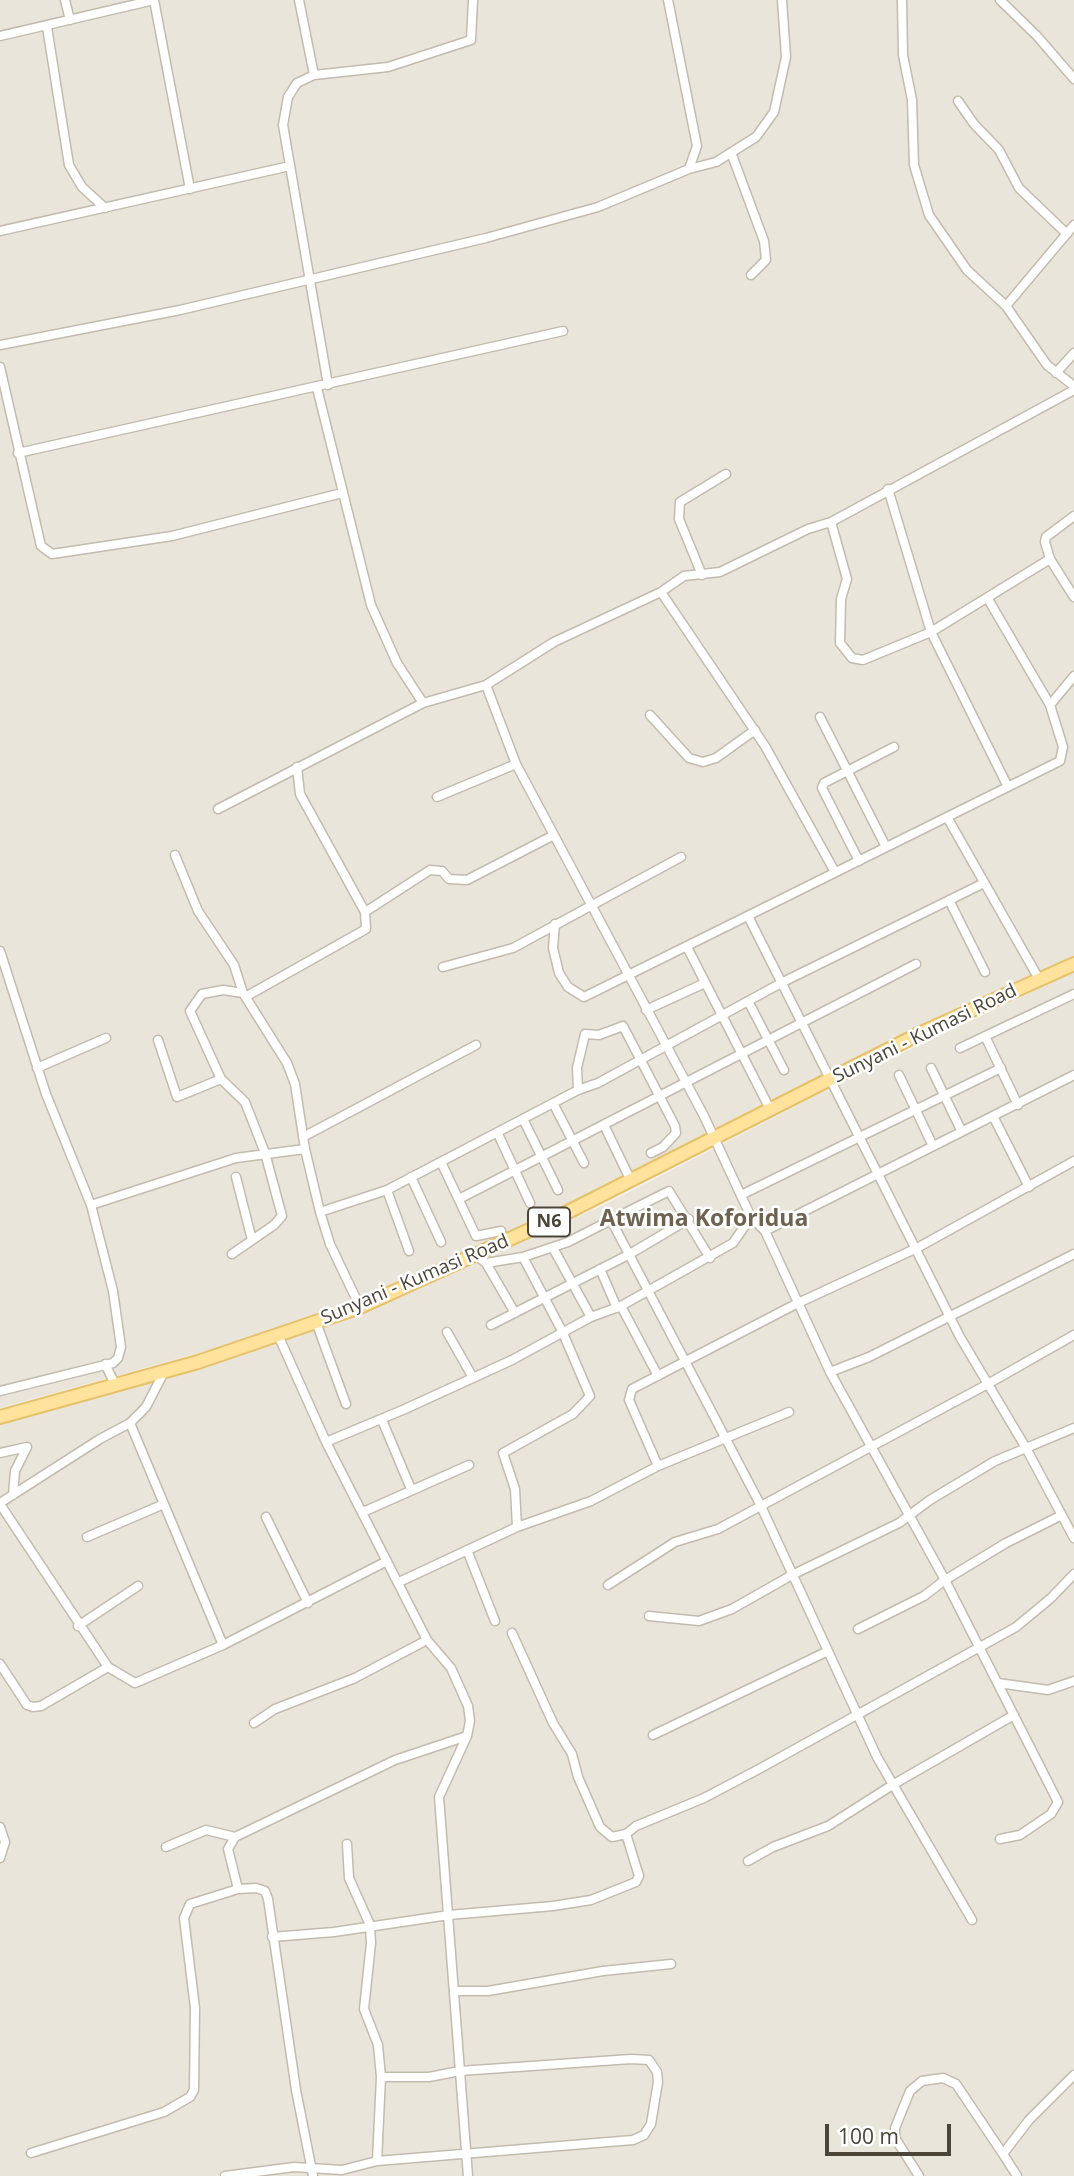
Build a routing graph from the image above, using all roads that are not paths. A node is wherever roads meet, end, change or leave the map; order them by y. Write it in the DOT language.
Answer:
graph roads {
  1 [pos="65,0"];
  2 [pos="154,0"];
  3 [pos="299,0"];
  4 [pos="473,0"];
  5 [pos="668,0"];
  6 [pos="782,0"];
  7 [pos="902,0"];
  8 [pos="1000,0"];
  9 [pos="70,20"];
  10 [pos="47,27"];
  11 [pos="0,36"];
  12 [pos="314,75"];
  13 [pos="1074,79"];
  14 [pos="957,101"];
  15 [pos="732,155"];
  16 [pos="290,166"];
  17 [pos="689,169"];
  18 [pos="190,189"];
  19 [pos="105,208"];
  20 [pos="1074,225"];
  21 [pos="0,231"];
  22 [pos="1067,234"];
  23 [pos="751,275"];
  24 [pos="310,278"];
  25 [pos="1006,306"];
  26 [pos="563,331"];
  27 [pos="0,345"];
  28 [pos="1074,353"];
  29 [pos="0,367"];
  30 [pos="1056,373"];
  31 [pos="328,385"];
  32 [pos="317,388"];
  33 [pos="1074,388"];
  34 [pos="18,453"];
  35 [pos="726,474"];
  36 [pos="888,489"];
  37 [pos="342,493"];
  38 [pos="1074,516"];
  39 [pos="831,522"];
  40 [pos="1049,559"];
  41 [pos="702,575"];
  42 [pos="661,592"];
  43 [pos="1074,596"];
  44 [pos="988,598"];
  45 [pos="931,632"];
  46 [pos="1074,676"];
  47 [pos="486,685"];
  48 [pos="423,703"];
  49 [pos="1050,705"];
  50 [pos="650,715"];
  51 [pos="820,717"];
  52 [pos="755,730"];
  53 [pos="894,747"];
  54 [pos="516,764"];
  55 [pos="297,767"];
  56 [pos="848,772"];
  57 [pos="1008,787"];
  58 [pos="437,797"];
  59 [pos="218,809"];
  60 [pos="947,817"];
  61 [pos="554,835"];
  62 [pos="886,847"];
  63 [pos="175,855"];
  64 [pos="681,857"];
  65 [pos="859,860"];
  66 [pos="835,872"];
  67 [pos="984,883"];
  68 [pos="948,900"];
  69 [pos="592,904"];
  70 [pos="365,912"];
  71 [pos="748,916"];
  72 [pos="555,924"];
  73 [pos="687,947"];
  74 [pos="0,951"];
  75 [pos="916,964"];
  76 [pos="1074,964"];
  77 [pos="443,967"];
  78 [pos="985,972"];
  79 [pos="629,974"];
  80 [pos="1039,979"];
  81 [pos="783,982"];
  82 [pos="705,983"];
  83 [pos="245,994"];
  84 [pos="1074,994"];
  85 [pos="748,1001"];
  86 [pos="646,1010"];
  87 [pos="722,1015"];
  88 [pos="803,1023"];
  89 [pos="985,1036"];
  90 [pos="106,1038"];
  91 [pos="158,1040"];
  92 [pos="769,1041"];
  93 [pos="476,1045"];
  94 [pos="665,1047"];
  95 [pos="960,1048"];
  96 [pos="741,1054"];
  97 [pos="641,1060"];
  98 [pos="37,1068"];
  99 [pos="931,1068"];
  100 [pos="1001,1068"];
  101 [pos="784,1070"];
  102 [pos="1074,1074"];
  103 [pos="899,1075"];
  104 [pos="221,1079"];
  105 [pos="830,1079"];
  106 [pos="686,1085"];
  107 [pos="578,1090"];
  108 [pos="943,1095"];
  109 [pos="659,1098"];
  110 [pos="554,1105"];
  111 [pos="1018,1105"];
  112 [pos="915,1108"];
  113 [pos="769,1110"];
  114 [pos="993,1116"];
  115 [pos="524,1121"];
  116 [pos="604,1125"];
  117 [pos="961,1130"];
  118 [pos="498,1134"];
  119 [pos="859,1135"];
  120 [pos="303,1137"];
  121 [pos="714,1137"];
  122 [pos="573,1141"];
  123 [pos="932,1144"];
  124 [pos="305,1149"];
  125 [pos="265,1153"];
  126 [pos="651,1153"];
  127 [pos="542,1157"];
  128 [pos="1074,1161"];
  129 [pos="441,1162"];
  130 [pos="584,1163"];
  131 [pos="515,1171"];
  132 [pos="878,1172"];
  133 [pos="236,1177"];
  134 [pos="411,1177"];
  135 [pos="631,1181"];
  136 [pos="1028,1187"];
  137 [pos="387,1190"];
  138 [pos="558,1190"];
  139 [pos="741,1195"];
  140 [pos="458,1199"];
  141 [pos="530,1203"];
  142 [pos="91,1205"];
  143 [pos="320,1212"];
  144 [pos="751,1217"];
  145 [pos="689,1219"];
  146 [pos="611,1220"];
  147 [pos="501,1231"];
  148 [pos="765,1231"];
  149 [pos="252,1240"];
  150 [pos="441,1242"];
  151 [pos="553,1248"];
  152 [pos="917,1248"];
  153 [pos="409,1251"];
  154 [pos="232,1254"];
  155 [pos="1074,1254"];
  156 [pos="628,1255"];
  157 [pos="523,1257"];
  158 [pos="710,1258"];
  159 [pos="481,1259"];
  160 [pos="600,1269"];
  161 [pos="572,1284"];
  162 [pos="645,1290"];
  163 [pos="544,1298"];
  164 [pos="799,1303"];
  165 [pos="360,1307"];
  166 [pos="619,1307"];
  167 [pos="515,1313"];
  168 [pos="950,1315"];
  169 [pos="591,1317"];
  170 [pos="316,1322"];
  171 [pos="491,1325"];
  172 [pos="562,1331"];
  173 [pos="447,1332"];
  174 [pos="278,1335"];
  175 [pos="1074,1335"];
  176 [pos="106,1364"];
  177 [pos="684,1364"];
  178 [pos="164,1372"];
  179 [pos="830,1372"];
  180 [pos="472,1376"];
  181 [pos="658,1376"];
  182 [pos="115,1384"];
  183 [pos="986,1385"];
  184 [pos="0,1391"];
  185 [pos="346,1404"];
  186 [pos="789,1412"];
  187 [pos="0,1417"];
  188 [pos="382,1420"];
  189 [pos="130,1423"];
  190 [pos="1074,1428"];
  191 [pos="724,1437"];
  192 [pos="326,1442"];
  193 [pos="872,1447"];
  194 [pos="1026,1448"];
  195 [pos="0,1453"];
  196 [pos="468,1465"];
  197 [pos="658,1466"];
  198 [pos="411,1489"];
  199 [pos="13,1495"];
  200 [pos="0,1504"];
  201 [pos="164,1504"];
  202 [pos="760,1504"];
  203 [pos="363,1511"];
  204 [pos="909,1516"];
  205 [pos="1060,1516"];
  206 [pos="266,1517"];
  207 [pos="517,1527"];
  208 [pos="87,1537"];
  209 [pos="1074,1538"];
  210 [pos="467,1550"];
  211 [pos="387,1561"];
  212 [pos="1074,1574"];
  213 [pos="792,1575"];
  214 [pos="945,1580"];
  215 [pos="399,1582"];
  216 [pos="608,1585"];
  217 [pos="138,1587"];
  218 [pos="307,1603"];
  219 [pos="649,1616"];
  220 [pos="495,1621"];
  221 [pos="78,1626"];
  222 [pos="858,1629"];
  223 [pos="512,1633"];
  224 [pos="427,1640"];
  225 [pos="223,1646"];
  226 [pos="978,1647"];
  227 [pos="828,1651"];
  228 [pos="0,1664"];
  229 [pos="108,1667"];
  230 [pos="1074,1681"];
  231 [pos="998,1683"];
  232 [pos="856,1714"];
  233 [pos="1014,1715"];
  234 [pos="254,1723"];
  235 [pos="653,1735"];
  236 [pos="467,1736"];
  237 [pos="894,1784"];
  238 [pos="0,1827"];
  239 [pos="626,1834"];
  240 [pos="235,1837"];
  241 [pos="1000,1839"];
  242 [pos="347,1844"];
  243 [pos="166,1847"];
  244 [pos="0,1858"];
  245 [pos="748,1861"];
  246 [pos="238,1889"];
  247 [pos="449,1914"];
  248 [pos="972,1920"];
  249 [pos="370,1926"];
  250 [pos="272,1937"];
  251 [pos="671,1964"];
  252 [pos="455,1991"];
  253 [pos="460,2071"];
  254 [pos="1074,2075"];
  255 [pos="381,2077"];
  256 [pos="467,2153"];
  257 [pos="31,2154"];
  258 [pos="1003,2154"];
  259 [pos="377,2161"];
  260 [pos="313,2172"];
  261 [pos="225,2176"];
  262 [pos="468,2176"];
  263 [pos="919,2176"];
  264 [pos="1017,2176"];
  1 -- 9 [label="street"];
  2 -- 9 [label="street"];
  2 -- 18 [label="street"];
  3 -- 12 [label="street"];
  4 -- 12 [label="street"];
  5 -- 17 [label="street"];
  6 -- 15 [label="street"];
  7 -- 25 [label="street"];
  8 -- 13 [label="street"];
  9 -- 10 [label="street"];
  10 -- 11 [label="street"];
  10 -- 19 [label="street"];
  12 -- 16 [label="street"];
  14 -- 22 [label="street"];
  15 -- 17 [label="street"];
  15 -- 23 [label="street"];
  16 -- 18 [label="street"];
  16 -- 24 [label="street"];
  17 -- 24 [label="street"];
  18 -- 19 [label="street"];
  19 -- 21 [label="street"];
  20 -- 22 [label="street"];
  22 -- 25 [label="street"];
  24 -- 27 [label="street"];
  24 -- 31 [label="street"];
  25 -- 30 [label="street"];
  26 -- 31 [label="street"];
  28 -- 30 [label="street"];
  29 -- 34 [label="street"];
  30 -- 33 [label="street"];
  31 -- 32 [label="street"];
  32 -- 34 [label="street"];
  32 -- 37 [label="street"];
  33 -- 36 [label="street"];
  34 -- 37 [label="street"];
  35 -- 41 [label="street"];
  36 -- 39 [label="street"];
  36 -- 45 [label="street"];
  37 -- 48 [label="street"];
  38 -- 40 [label="street"];
  39 -- 41 [label="street"];
  39 -- 45 [label="street"];
  40 -- 43 [label="street"];
  40 -- 44 [label="street"];
  41 -- 42 [label="street"];
  42 -- 47 [label="street"];
  42 -- 52 [label="street"];
  44 -- 45 [label="street"];
  44 -- 49 [label="street"];
  45 -- 57 [label="street"];
  46 -- 49 [label="street"];
  47 -- 48 [label="street"];
  47 -- 54 [label="street"];
  48 -- 55 [label="street"];
  49 -- 57 [label="street"];
  50 -- 52 [label="street"];
  51 -- 56 [label="street"];
  52 -- 66 [label="street"];
  53 -- 56 [label="street"];
  54 -- 58 [label="street"];
  54 -- 61 [label="street"];
  55 -- 59 [label="street"];
  55 -- 70 [label="street"];
  56 -- 62 [label="street"];
  56 -- 65 [label="street"];
  57 -- 60 [label="street"];
  60 -- 62 [label="street"];
  60 -- 67 [label="street"];
  61 -- 69 [label="street"];
  61 -- 70 [label="street"];
  62 -- 65 [label="street"];
  63 -- 83 [label="street"];
  64 -- 69 [label="street"];
  65 -- 66 [label="street"];
  66 -- 71 [label="street"];
  67 -- 68 [label="street"];
  67 -- 80 [label="street"];
  68 -- 78 [label="street"];
  68 -- 81 [label="street"];
  69 -- 72 [label="street"];
  69 -- 79 [label="street"];
  70 -- 83 [label="street"];
  71 -- 73 [label="street"];
  71 -- 81 [label="street"];
  72 -- 77 [label="street"];
  72 -- 79 [label="street"];
  73 -- 79 [label="street"];
  73 -- 82 [label="street"];
  74 -- 98 [label="street"];
  75 -- 88 [label="street"];
  76 -- 80 [label="main road, Sunyani - Kumasi Road / N6"];
  79 -- 86 [label="street"];
  80 -- 105 [label="main road, Sunyani - Kumasi Road / N6"];
  81 -- 85 [label="street"];
  81 -- 88 [label="street"];
  82 -- 86 [label="street"];
  82 -- 87 [label="street"];
  83 -- 104 [label="street"];
  83 -- 120 [label="street"];
  84 -- 89 [label="street"];
  85 -- 87 [label="street"];
  85 -- 92 [label="street"];
  86 -- 94 [label="street"];
  87 -- 94 [label="street"];
  87 -- 96 [label="street"];
  88 -- 92 [label="street"];
  88 -- 105 [label="street"];
  89 -- 95 [label="street"];
  89 -- 100 [label="street"];
  90 -- 98 [label="street"];
  91 -- 104 [label="street"];
  92 -- 96 [label="street"];
  92 -- 101 [label="street"];
  93 -- 120 [label="street"];
  94 -- 97 [label="street"];
  94 -- 106 [label="street"];
  96 -- 106 [label="street"];
  96 -- 113 [label="street"];
  97 -- 107 [label="street"];
  97 -- 107 [label="street"];
  97 -- 109 [label="street"];
  98 -- 142 [label="street"];
  99 -- 108 [label="street"];
  100 -- 108 [label="street"];
  100 -- 111 [label="street"];
  102 -- 111 [label="street"];
  103 -- 112 [label="street"];
  104 -- 125 [label="street"];
  105 -- 113 [label="main road, Sunyani - Kumasi Road / N6"];
  105 -- 119 [label="street"];
  106 -- 109 [label="street"];
  106 -- 121 [label="street"];
  107 -- 110 [label="street"];
  108 -- 112 [label="street"];
  108 -- 117 [label="street"];
  109 -- 116 [label="street"];
  109 -- 126 [label="street"];
  110 -- 115 [label="street"];
  110 -- 122 [label="street"];
  111 -- 114 [label="street"];
  112 -- 119 [label="street"];
  112 -- 123 [label="street"];
  113 -- 121 [label="main road, Sunyani - Kumasi Road / N6"];
  114 -- 117 [label="street"];
  114 -- 136 [label="street"];
  115 -- 118 [label="street"];
  115 -- 127 [label="street"];
  116 -- 122 [label="street"];
  116 -- 135 [label="street"];
  117 -- 123 [label="street"];
  118 -- 129 [label="street"];
  118 -- 131 [label="street"];
  119 -- 132 [label="street"];
  119 -- 139 [label="street"];
  120 -- 124 [label="street"];
  121 -- 135 [label="main road, Sunyani - Kumasi Road / N6"];
  121 -- 139 [label="street"];
  122 -- 127 [label="street"];
  122 -- 130 [label="street"];
  123 -- 132 [label="street"];
  124 -- 125 [label="street"];
  124 -- 143 [label="street"];
  125 -- 142 [label="street"];
  125 -- 149 [label="street"];
  127 -- 131 [label="street"];
  127 -- 138 [label="street"];
  128 -- 136 [label="street"];
  129 -- 134 [label="street"];
  129 -- 140 [label="street"];
  131 -- 140 [label="street"];
  131 -- 141 [label="street"];
  132 -- 148 [label="street"];
  132 -- 152 [label="street"];
  133 -- 149 [label="street"];
  134 -- 137 [label="street"];
  134 -- 150 [label="street"];
  135 -- 159 [label="main road, Sunyani - Kumasi Road / N6"];
  136 -- 152 [label="street"];
  137 -- 143 [label="street"];
  137 -- 153 [label="street"];
  139 -- 144 [label="street"];
  140 -- 147 [label="street"];
  142 -- 176 [label="street"];
  143 -- 165 [label="street"];
  144 -- 148 [label="street"];
  144 -- 158 [label="street"];
  145 -- 146 [label="street"];
  145 -- 156 [label="street"];
  145 -- 158 [label="street"];
  146 -- 151 [label="street"];
  146 -- 156 [label="street"];
  148 -- 164 [label="street"];
  149 -- 154 [label="street"];
  151 -- 157 [label="street"];
  151 -- 161 [label="street"];
  152 -- 164 [label="street"];
  152 -- 168 [label="street"];
  155 -- 168 [label="street"];
  156 -- 160 [label="street"];
  156 -- 162 [label="street"];
  157 -- 159 [label="street"];
  157 -- 163 [label="street"];
  158 -- 162 [label="street"];
  159 -- 165 [label="main road, Sunyani - Kumasi Road / N6"];
  159 -- 167 [label="street"];
  160 -- 161 [label="street"];
  160 -- 166 [label="street"];
  161 -- 163 [label="street"];
  161 -- 169 [label="street"];
  162 -- 166 [label="street"];
  162 -- 177 [label="street"];
  163 -- 167 [label="street"];
  163 -- 172 [label="street"];
  164 -- 177 [label="street"];
  164 -- 179 [label="street"];
  165 -- 170 [label="main road, Sunyani - Kumasi Road / N6"];
  166 -- 169 [label="street"];
  166 -- 181 [label="street"];
  167 -- 171 [label="street"];
  168 -- 179 [label="street"];
  168 -- 183 [label="street"];
  169 -- 172 [label="street"];
  170 -- 174 [label="main road, Sunyani - Kumasi Road / N6"];
  170 -- 185 [label="street"];
  172 -- 180 [label="street"];
  172 -- 207 [label="street"];
  173 -- 180 [label="street"];
  174 -- 178 [label="main road, Sunyani - Kumasi Road / N6"];
  174 -- 192 [label="street"];
  175 -- 183 [label="street"];
  176 -- 182 [label="street"];
  176 -- 184 [label="street"];
  177 -- 181 [label="street"];
  177 -- 191 [label="street"];
  178 -- 182 [label="main road, Sunyani - Kumasi Road / N6"];
  178 -- 189 [label="street"];
  179 -- 193 [label="street"];
  180 -- 188 [label="street"];
  181 -- 197 [label="street"];
  182 -- 187 [label="main road, Sunyani - Kumasi Road / N6"];
  183 -- 193 [label="street"];
  183 -- 194 [label="street"];
  186 -- 191 [label="street"];
  188 -- 192 [label="street"];
  188 -- 198 [label="street"];
  189 -- 199 [label="street"];
  189 -- 201 [label="street"];
  190 -- 194 [label="street"];
  191 -- 197 [label="street"];
  191 -- 202 [label="street"];
  192 -- 203 [label="street"];
  193 -- 202 [label="street"];
  193 -- 204 [label="street"];
  194 -- 204 [label="street"];
  194 -- 205 [label="street"];
  195 -- 199 [label="street"];
  196 -- 198 [label="street"];
  197 -- 207 [label="street"];
  198 -- 203 [label="street"];
  199 -- 200 [label="street"];
  200 -- 221 [label="street"];
  201 -- 208 [label="street"];
  201 -- 225 [label="street"];
  202 -- 213 [label="street"];
  202 -- 216 [label="street"];
  203 -- 211 [label="street"];
  204 -- 213 [label="street"];
  204 -- 214 [label="street"];
  205 -- 209 [label="street"];
  205 -- 214 [label="street"];
  206 -- 218 [label="street"];
  207 -- 210 [label="street"];
  210 -- 215 [label="street"];
  210 -- 220 [label="street"];
  211 -- 215 [label="street"];
  211 -- 218 [label="street"];
  212 -- 226 [label="street"];
  213 -- 219 [label="street"];
  213 -- 227 [label="street"];
  214 -- 222 [label="street"];
  214 -- 226 [label="street"];
  215 -- 224 [label="street"];
  217 -- 221 [label="street"];
  218 -- 225 [label="street"];
  221 -- 229 [label="street"];
  223 -- 239 [label="street"];
  224 -- 234 [label="street"];
  224 -- 236 [label="street"];
  225 -- 229 [label="street"];
  226 -- 231 [label="street"];
  226 -- 232 [label="street"];
  227 -- 232 [label="street"];
  227 -- 235 [label="street"];
  228 -- 229 [label="street"];
  230 -- 231 [label="street"];
  231 -- 233 [label="street"];
  232 -- 237 [label="street"];
  232 -- 239 [label="street"];
  233 -- 237 [label="street"];
  233 -- 241 [label="street"];
  236 -- 240 [label="street"];
  236 -- 247 [label="street"];
  237 -- 245 [label="street"];
  237 -- 248 [label="street"];
  238 -- 244 [label="street"];
  239 -- 247 [label="street"];
  240 -- 243 [label="street"];
  240 -- 246 [label="street"];
  242 -- 249 [label="street"];
  246 -- 250 [label="street"];
  246 -- 257 [label="street"];
  247 -- 249 [label="street"];
  247 -- 252 [label="street"];
  249 -- 250 [label="street"];
  249 -- 255 [label="street"];
  250 -- 260 [label="street"];
  251 -- 252 [label="street"];
  252 -- 253 [label="street"];
  253 -- 255 [label="street"];
  253 -- 256 [label="street"];
  253 -- 256 [label="street"];
  254 -- 258 [label="street"];
  255 -- 259 [label="street"];
  256 -- 259 [label="street"];
  256 -- 262 [label="street"];
  258 -- 263 [label="street"];
  258 -- 264 [label="street"];
  259 -- 260 [label="street"];
  260 -- 261 [label="street"];
}
